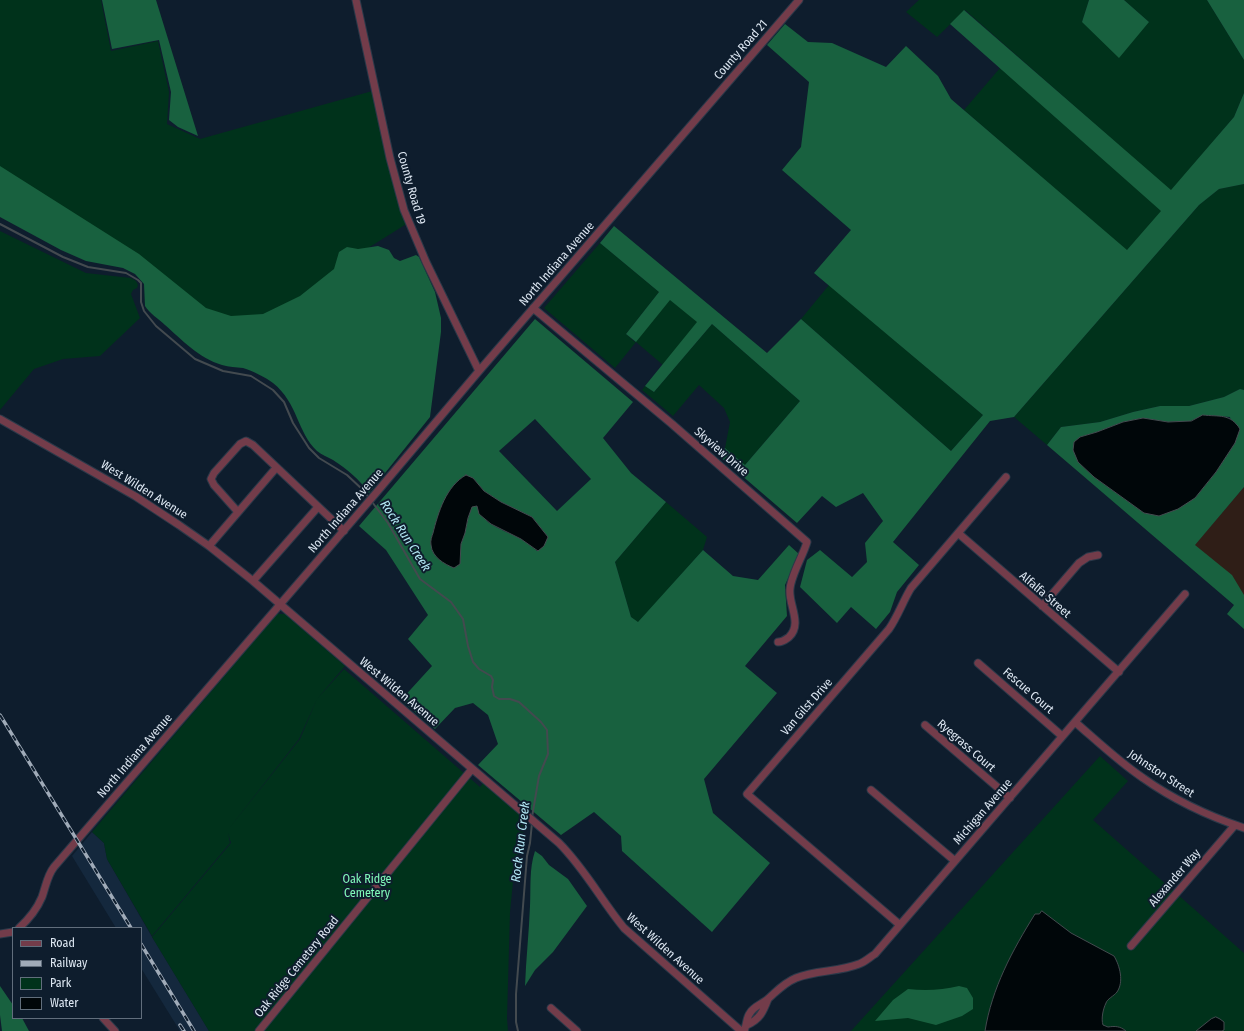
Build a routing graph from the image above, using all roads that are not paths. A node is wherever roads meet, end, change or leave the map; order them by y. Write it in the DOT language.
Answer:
graph roads {
  1 [pos="356,0"];
  2 [pos="798,0"];
  3 [pos="701,114"];
  4 [pos="533,308"];
  5 [pos="479,371"];
  6 [pos="0,419"];
  7 [pos="276,468"];
  8 [pos="1006,477"];
  9 [pos="318,506"];
  10 [pos="238,512"];
  11 [pos="344,531"];
  12 [pos="958,533"];
  13 [pos="209,546"];
  14 [pos="1098,555"];
  15 [pos="253,581"];
  16 [pos="1186,594"];
  17 [pos="280,605"];
  18 [pos="1042,606"];
  19 [pos="778,642"];
  20 [pos="978,663"];
  21 [pos="1119,672"];
  22 [pos="1075,722"];
  23 [pos="925,725"];
  24 [pos="1062,736"];
  25 [pos="472,769"];
  26 [pos="871,790"];
  27 [pos="1010,798"];
  28 [pos="1235,825"];
  29 [pos="1244,828"];
  30 [pos="955,861"];
  31 [pos="900,925"];
  32 [pos="20,927"];
  33 [pos="12,932"];
  34 [pos="0,934"];
  35 [pos="1131,946"];
  36 [pos="551,1008"];
  37 [pos="104,1019"];
  38 [pos="744,1029"];
  39 [pos="115,1031"];
  40 [pos="259,1031"];
  41 [pos="577,1031"];
  1 -- 5 [label="street, County Road 19"];
  2 -- 3 [label="street, County Road 21"];
  3 -- 4 [label="street, North Indiana Avenue"];
  4 -- 5 [label="street, North Indiana Avenue"];
  4 -- 19 [label="street, Skyview Drive"];
  5 -- 11 [label="street, North Indiana Avenue"];
  6 -- 13 [label="street, West Wilden Avenue"];
  7 -- 9 [label="street"];
  7 -- 10 [label="street"];
  7 -- 10 [label="street"];
  8 -- 12 [label="street, Van Gilst Drive"];
  9 -- 11 [label="street"];
  9 -- 15 [label="street"];
  10 -- 13 [label="street"];
  11 -- 17 [label="street, North Indiana Avenue"];
  12 -- 18 [label="street, Alfalfa Street"];
  12 -- 31 [label="street, Van Gilst Drive"];
  13 -- 15 [label="street, West Wilden Avenue"];
  14 -- 18 [label="street"];
  15 -- 17 [label="street, West Wilden Avenue"];
  16 -- 21 [label="street, Michigan Avenue"];
  17 -- 25 [label="street, West Wilden Avenue"];
  17 -- 32 [label="street, North Indiana Avenue"];
  18 -- 21 [label="street, Alfalfa Street"];
  20 -- 24 [label="street, Fescue Court"];
  21 -- 22 [label="street, Michigan Avenue"];
  22 -- 24 [label="street, Michigan Avenue"];
  22 -- 28 [label="street, Johnston Street"];
  23 -- 27 [label="street, Ryegrass Court"];
  24 -- 27 [label="street, Michigan Avenue"];
  25 -- 38 [label="street, West Wilden Avenue"];
  25 -- 40 [label="street, Oak Ridge Cemetery Road"];
  26 -- 30 [label="street"];
  27 -- 30 [label="street, Michigan Avenue"];
  28 -- 29 [label="street, Johnston Street"];
  28 -- 35 [label="street, Alexander Way"];
  30 -- 31 [label="street, Michigan Avenue"];
  31 -- 38 [label="street, Michigan Avenue"];
  33 -- 34 [label="street"];
  36 -- 41 [label="street"];
  37 -- 39 [label="street"];
}
